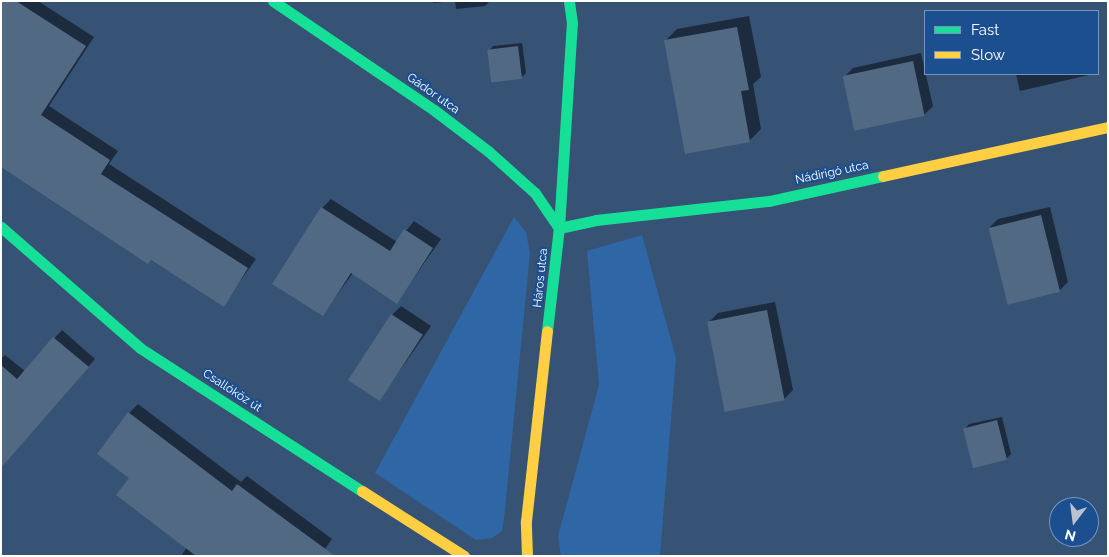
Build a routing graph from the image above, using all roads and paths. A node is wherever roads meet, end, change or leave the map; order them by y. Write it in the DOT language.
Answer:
graph roads {
  1 [pos="274,1"];
  2 [pos="569,1"];
  3 [pos="1108,127"];
  4 [pos="1,227"];
  5 [pos="560,228"];
  6 [pos="464,556"];
  7 [pos="527,556"];
  1 -- 5 [label="street, Gádor utca"];
  2 -- 5 [label="street, Háros utca"];
  3 -- 5 [label="street, Nádirigó utca"];
  4 -- 6 [label="street, Csallóköz út"];
  5 -- 7 [label="street, Háros utca"];
}
